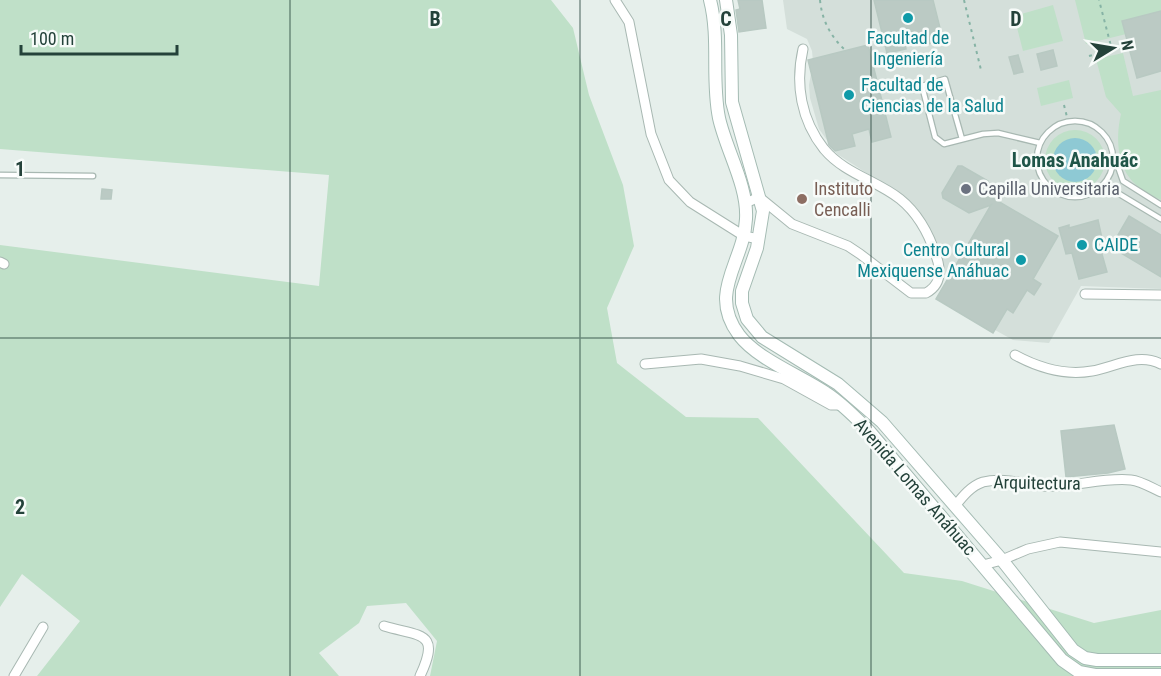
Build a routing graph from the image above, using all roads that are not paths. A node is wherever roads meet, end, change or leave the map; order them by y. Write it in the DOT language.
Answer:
graph roads {
  1 [pos="615,0"];
  2 [pos="710,0"];
  3 [pos="726,0"];
  4 [pos="803,49"];
  5 [pos="962,139"];
  6 [pos="1040,143"];
  7 [pos="1113,154"];
  8 [pos="0,175"];
  9 [pos="93,176"];
  10 [pos="1101,188"];
  11 [pos="759,197"];
  12 [pos="746,203"];
  13 [pos="1161,205"];
  14 [pos="1161,219"];
  15 [pos="744,236"];
  16 [pos="759,238"];
  17 [pos="1085,294"];
  18 [pos="1161,296"];
  19 [pos="1015,355"];
  20 [pos="645,364"];
  21 [pos="1161,364"];
  22 [pos="842,405"];
  23 [pos="1161,492"];
  24 [pos="955,506"];
  25 [pos="1161,552"];
  26 [pos="1002,560"];
  27 [pos="982,565"];
  28 [pos="384,626"];
  29 [pos="43,627"];
  30 [pos="1161,660"];
  31 [pos="1082,674"];
  32 [pos="1161,675"];
  33 [pos="14,676"];
  34 [pos="420,676"];
  1 -- 15 [label="street"];
  2 -- 12 [label="main road, Avenida Lomas Anáhuac"];
  3 -- 11 [label="main road, Avenida Lomas Anáhuac"];
  4 -- 11 [label="street"];
  5 -- 5 [label="lane"];
  5 -- 6 [label="lane"];
  6 -- 7 [label="lane"];
  6 -- 10 [label="lane"];
  7 -- 10 [label="lane"];
  7 -- 13 [label="lane"];
  8 -- 9 [label="lane"];
  10 -- 14 [label="lane"];
  11 -- 12 [label="street"];
  11 -- 16 [label="main road, Avenida Lomas Anáhuac"];
  12 -- 15 [label="main road, Avenida Lomas Anáhuac"];
  15 -- 16 [label="street"];
  15 -- 22 [label="main road, Avenida Lomas Anáhuac"];
  16 -- 24 [label="main road, Avenida Lomas Anáhuac"];
  17 -- 18 [label="street"];
  19 -- 21 [label="street"];
  20 -- 22 [label="street"];
  22 -- 27 [label="main road, Avenida Lomas Anáhuac"];
  23 -- 24 [label="street, Arquitectura"];
  24 -- 26 [label="main road, Avenida Lomas Anáhuac"];
  25 -- 26 [label="street"];
  26 -- 27 [label="street"];
  26 -- 30 [label="main road, Avenida Lomas Anáhuac"];
  27 -- 31 [label="main road, Avenida Lomas Anáhuac"];
  28 -- 34 [label="street"];
  29 -- 33 [label="street"];
  31 -- 32 [label="main road, Avenida Lomas Anáhuac"];
}
